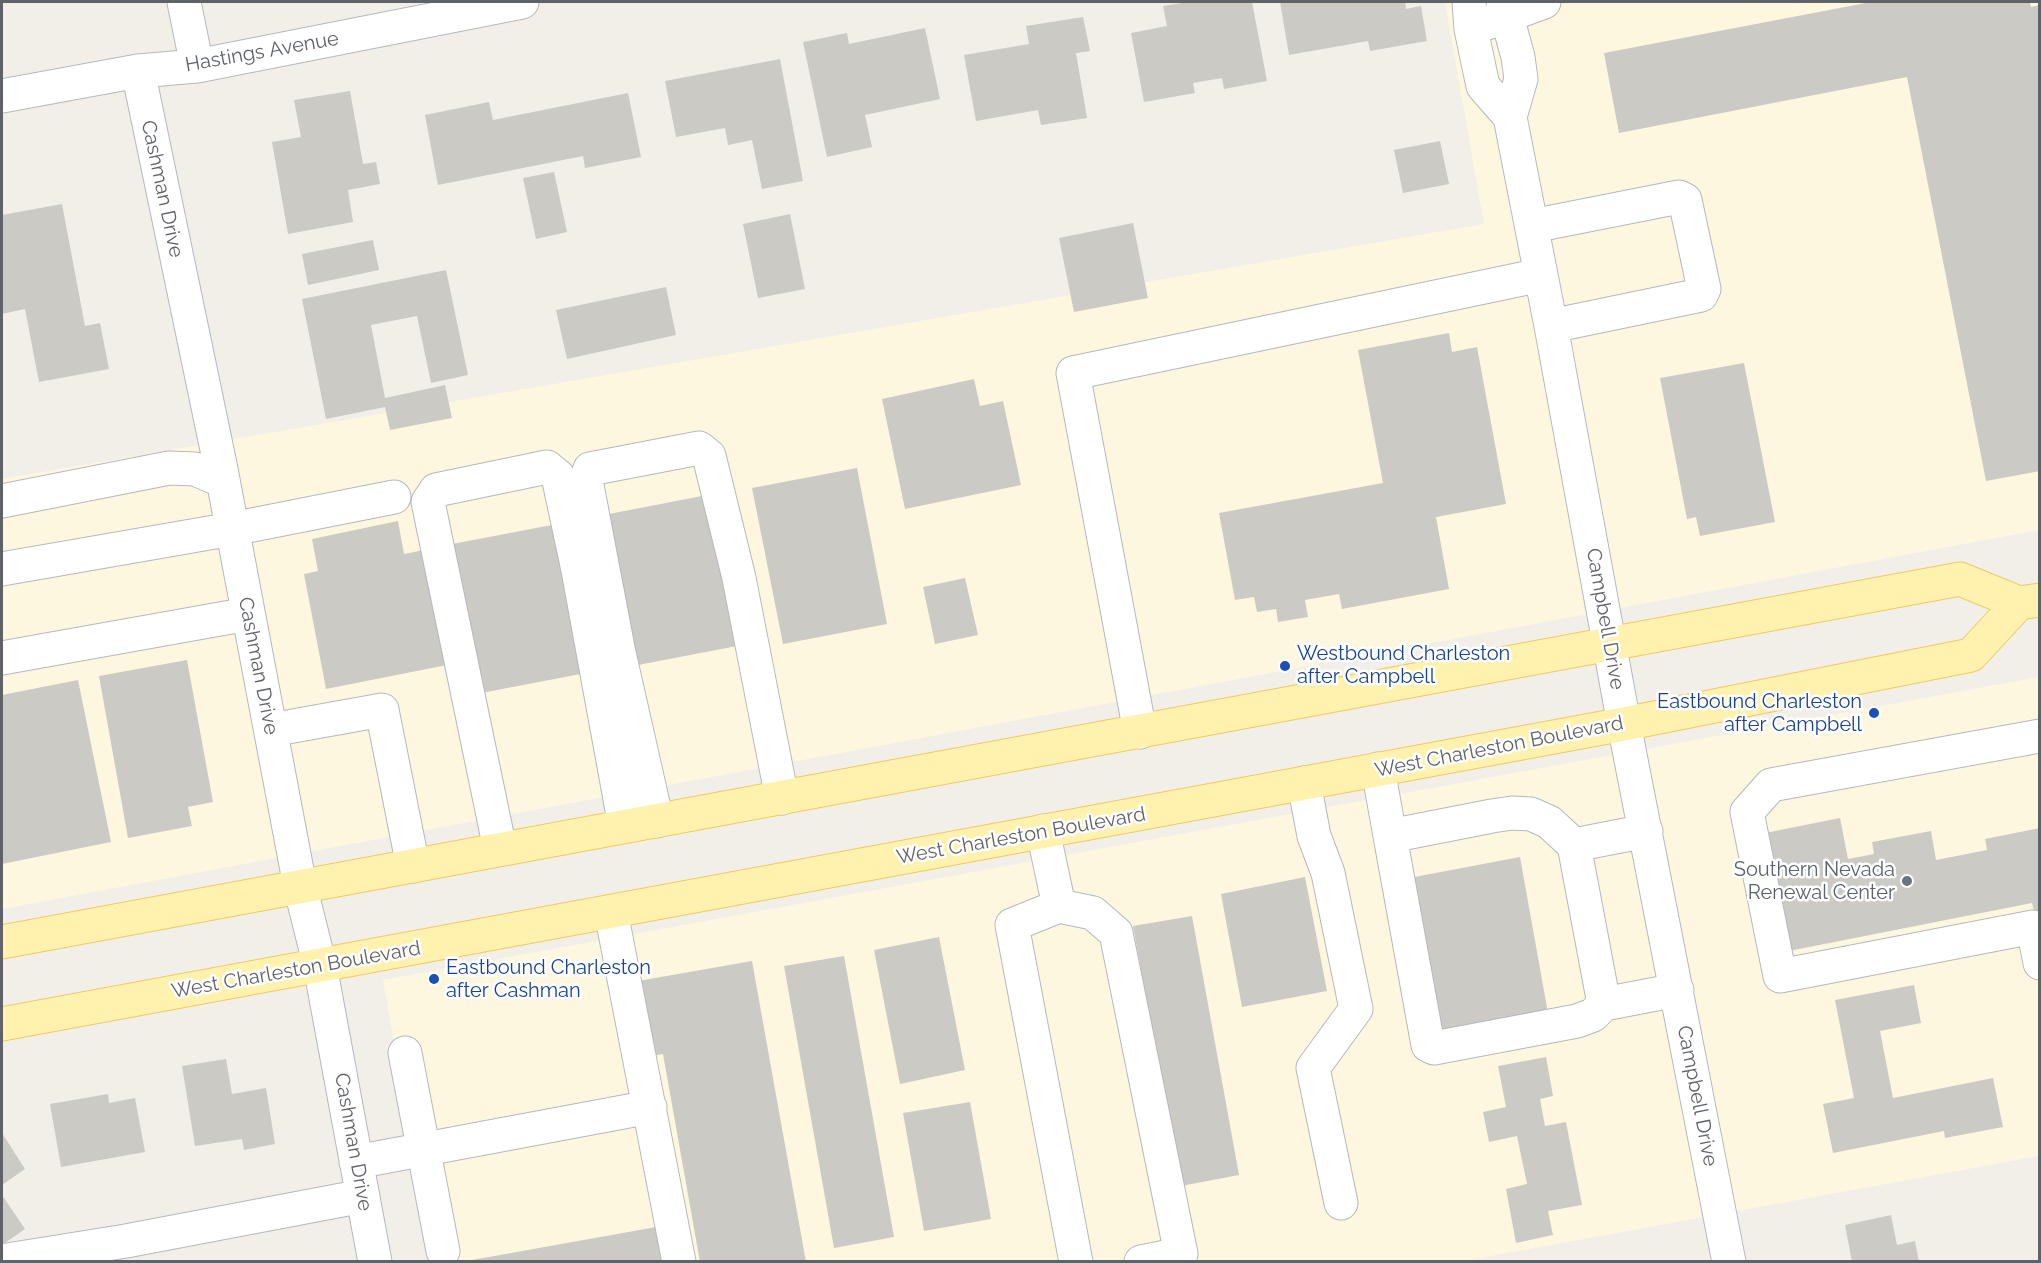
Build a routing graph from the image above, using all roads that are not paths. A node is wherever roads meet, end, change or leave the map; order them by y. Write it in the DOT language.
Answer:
graph roads {
  1 [pos="184,2"];
  2 [pos="522,2"];
  3 [pos="1544,2"];
  4 [pos="1561,2"];
  5 [pos="1504,8"];
  6 [pos="1470,15"];
  7 [pos="1518,57"];
  8 [pos="196,66"];
  9 [pos="138,70"];
  10 [pos="2,96"];
  11 [pos="1510,117"];
  12 [pos="1532,226"];
  13 [pos="1541,275"];
  14 [pos="1551,326"];
  15 [pos="223,481"];
  16 [pos="394,497"];
  17 [pos="2,501"];
  18 [pos="232,529"];
  19 [pos="2,569"];
  20 [pos="2029,602"];
  21 [pos="248,614"];
  22 [pos="1609,644"];
  23 [pos="2,658"];
  24 [pos="1624,724"];
  25 [pos="270,730"];
  26 [pos="1140,732"];
  27 [pos="2040,736"];
  28 [pos="1378,769"];
  29 [pos="1304,783"];
  30 [pos="782,798"];
  31 [pos="657,821"];
  32 [pos="625,826"];
  33 [pos="1043,831"];
  34 [pos="1646,831"];
  35 [pos="1390,836"];
  36 [pos="1574,845"];
  37 [pos="500,849"];
  38 [pos="413,866"];
  39 [pos="300,886"];
  40 [pos="1059,906"];
  41 [pos="611,912"];
  42 [pos="2,942"];
  43 [pos="2040,963"];
  44 [pos="320,966"];
  45 [pos="1677,990"];
  46 [pos="1604,1004"];
  47 [pos="2,1024"];
  48 [pos="405,1053"];
  49 [pos="650,1107"];
  50 [pos="423,1150"];
  51 [pos="356,1162"];
  52 [pos="363,1196"];
  53 [pos="1341,1203"];
  54 [pos="128,1251"];
  55 [pos="443,1251"];
  56 [pos="2,1261"];
  57 [pos="375,1262"];
  58 [pos="680,1262"];
  59 [pos="1076,1262"];
  60 [pos="1141,1262"];
  61 [pos="1729,1262"];
  1 -- 8 [label="street"];
  2 -- 8 [label="street, Hastings Avenue"];
  3 -- 5 [label="street"];
  4 -- 7 [label="street"];
  5 -- 6 [label="street"];
  5 -- 7 [label="street, Campbell Drive"];
  6 -- 11 [label="street, Campbell Drive"];
  7 -- 11 [label="street, Campbell Drive"];
  8 -- 9 [label="street, Hastings Avenue"];
  9 -- 10 [label="street, Hastings Avenue"];
  9 -- 15 [label="street, Cashman Drive"];
  11 -- 12 [label="street, Campbell Drive"];
  12 -- 13 [label="street, Campbell Drive"];
  12 -- 14 [label="street"];
  13 -- 14 [label="street, Campbell Drive"];
  13 -- 26 [label="street"];
  14 -- 22 [label="street, Campbell Drive"];
  15 -- 17 [label="street"];
  15 -- 18 [label="street, Cashman Drive"];
  16 -- 18 [label="street"];
  18 -- 19 [label="street"];
  18 -- 21 [label="street, Cashman Drive"];
  20 -- 22 [label="main road, West Charleston Boulevard"];
  20 -- 24 [label="main road, West Charleston Boulevard"];
  21 -- 23 [label="street"];
  21 -- 25 [label="street, Cashman Drive"];
  22 -- 24 [label="street, Campbell Drive"];
  22 -- 26 [label="main road, West Charleston Boulevard"];
  24 -- 28 [label="main road, West Charleston Boulevard"];
  24 -- 34 [label="street, Campbell Drive"];
  25 -- 38 [label="street"];
  25 -- 39 [label="street, Cashman Drive"];
  26 -- 30 [label="main road, West Charleston Boulevard"];
  27 -- 43 [label="street"];
  28 -- 29 [label="main road, West Charleston Boulevard"];
  28 -- 35 [label="street"];
  29 -- 33 [label="main road, West Charleston Boulevard"];
  29 -- 53 [label="street"];
  30 -- 31 [label="main road, West Charleston Boulevard"];
  30 -- 31 [label="street"];
  31 -- 32 [label="main road, West Charleston Boulevard"];
  32 -- 37 [label="main road, West Charleston Boulevard"];
  32 -- 37 [label="street"];
  33 -- 40 [label="street"];
  33 -- 41 [label="main road, West Charleston Boulevard"];
  34 -- 36 [label="street"];
  34 -- 45 [label="street, Campbell Drive"];
  35 -- 36 [label="street"];
  35 -- 46 [label="street"];
  36 -- 46 [label="street"];
  37 -- 38 [label="main road, West Charleston Boulevard"];
  38 -- 39 [label="main road, West Charleston Boulevard"];
  39 -- 42 [label="main road, West Charleston Boulevard"];
  39 -- 44 [label="street, Cashman Drive"];
  40 -- 59 [label="street"];
  40 -- 60 [label="street"];
  41 -- 44 [label="main road, West Charleston Boulevard"];
  41 -- 49 [label="street"];
  44 -- 47 [label="main road, West Charleston Boulevard"];
  44 -- 51 [label="street, Cashman Drive"];
  45 -- 46 [label="street"];
  45 -- 61 [label="street, Campbell Drive"];
  48 -- 50 [label="street"];
  49 -- 50 [label="street"];
  49 -- 58 [label="street"];
  50 -- 51 [label="street"];
  50 -- 55 [label="street"];
  51 -- 52 [label="street, Cashman Drive"];
  52 -- 54 [label="street"];
  52 -- 57 [label="street, Cashman Drive"];
  54 -- 56 [label="street"];
}
